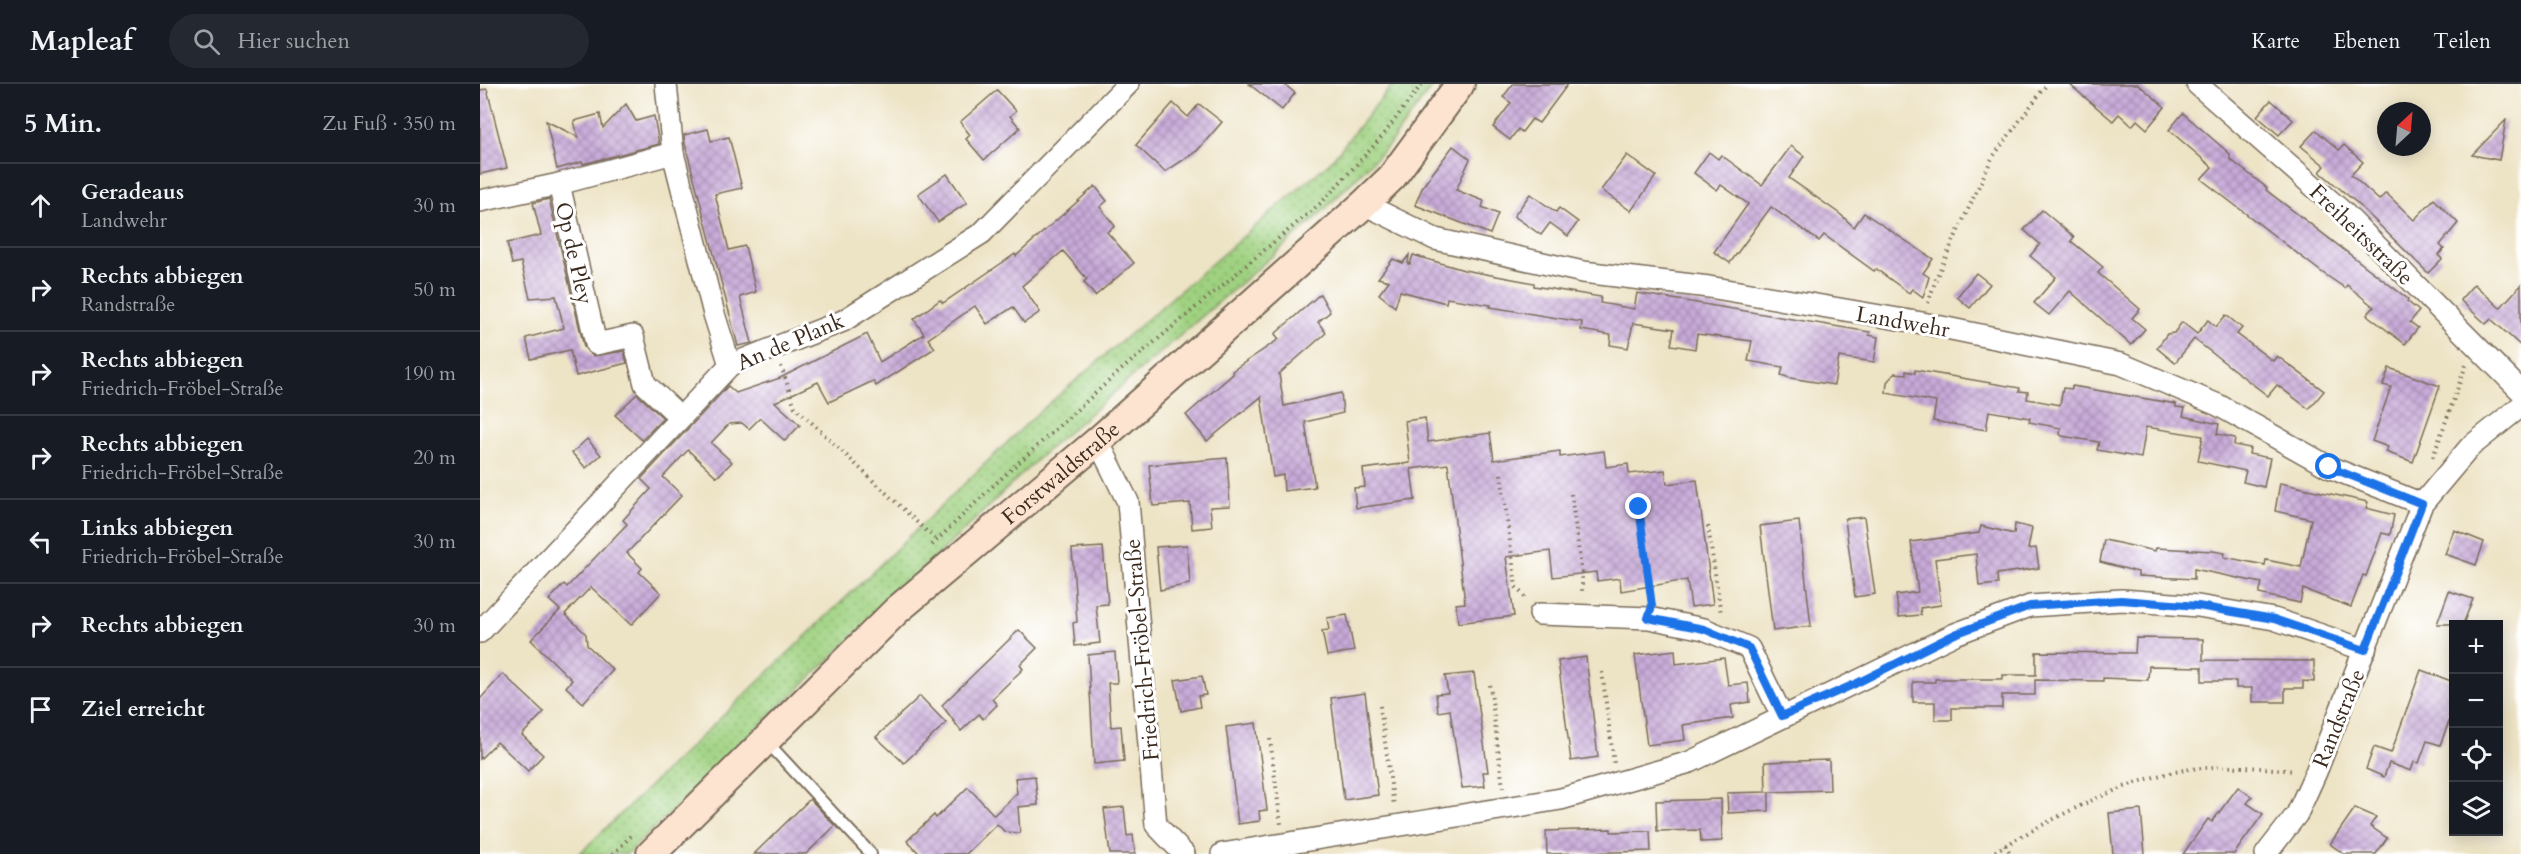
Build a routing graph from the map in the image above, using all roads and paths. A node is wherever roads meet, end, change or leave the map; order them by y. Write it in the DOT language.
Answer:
graph roads {
  1 [pos="666,84"];
  2 [pos="1128,84"];
  3 [pos="1422,84"];
  4 [pos="1460,84"];
  5 [pos="2047,84"];
  6 [pos="2197,84"];
  7 [pos="673,153"];
  8 [pos="560,184"];
  9 [pos="480,201"];
  10 [pos="1364,204"];
  11 [pos="1922,323"];
  12 [pos="2473,344"];
  13 [pos="775,348"];
  14 [pos="730,364"];
  15 [pos="2521,391"];
  16 [pos="2521,406"];
  17 [pos="680,417"];
  18 [pos="1098,441"];
  19 [pos="1501,474"];
  20 [pos="2443,480"];
  21 [pos="1571,494"];
  22 [pos="2422,504"];
  23 [pos="1639,507"];
  24 [pos="1708,526"];
  25 [pos="937,541"];
  26 [pos="929,548"];
  27 [pos="1540,614"];
  28 [pos="1582,615"];
  29 [pos="1648,618"];
  30 [pos="480,632"];
  31 [pos="1716,634"];
  32 [pos="2365,650"];
  33 [pos="1602,672"];
  34 [pos="1490,685"];
  35 [pos="1380,706"];
  36 [pos="1782,716"];
  37 [pos="1270,739"];
  38 [pos="765,741"];
  39 [pos="2316,772"];
  40 [pos="1616,783"];
  41 [pos="1505,808"];
  42 [pos="1397,826"];
  43 [pos="643,843"];
  44 [pos="1283,843"];
  45 [pos="2005,845"];
  46 [pos="613,854"];
  47 [pos="871,854"];
  48 [pos="1184,854"];
  49 [pos="1222,854"];
  50 [pos="1990,854"];
  51 [pos="2011,854"];
  52 [pos="2266,854"];
  1 -- 7 [label="street"];
  2 -- 13 [label="street, An de Plank"];
  3 -- 25 [label="path"];
  4 -- 10 [label="street, Forstwaldstraße"];
  5 -- 11 [label="path"];
  6 -- 12 [label="street, Freiheitsstraße"];
  7 -- 8 [label="street, Op de Pley"];
  7 -- 14 [label="street"];
  8 -- 9 [label="street"];
  8 -- 17 [label="street, Op de Pley"];
  10 -- 11 [label="street, Landwehr"];
  10 -- 18 [label="street, Forstwaldstraße"];
  11 -- 22 [label="street, Landwehr"];
  12 -- 15 [label="street, Freiheitsstraße"];
  12 -- 20 [label="path"];
  13 -- 14 [label="street, An de Plank"];
  13 -- 25 [label="path"];
  14 -- 17 [label="street, An de Plank"];
  16 -- 20 [label="street, Randstraße"];
  17 -- 30 [label="street, An de Plank"];
  18 -- 38 [label="street, Forstwaldstraße"];
  18 -- 48 [label="street, Friedrich-Fröbel-Straße"];
  19 -- 27 [label="path"];
  20 -- 22 [label="street, Randstraße"];
  21 -- 28 [label="path"];
  22 -- 32 [label="street, Randstraße"];
  23 -- 29 [label="path"];
  24 -- 31 [label="path"];
  25 -- 26 [label="path"];
  27 -- 28 [label="street"];
  28 -- 29 [label="street"];
  29 -- 31 [label="street"];
  31 -- 36 [label="street"];
  32 -- 36 [label="street"];
  32 -- 39 [label="street, Randstraße"];
  33 -- 40 [label="path"];
  34 -- 41 [label="path"];
  35 -- 42 [label="path"];
  36 -- 40 [label="street"];
  37 -- 44 [label="path"];
  38 -- 43 [label="street, Forstwaldstraße"];
  38 -- 47 [label="lane"];
  39 -- 45 [label="path"];
  39 -- 52 [label="street, Randstraße"];
  40 -- 41 [label="street"];
  41 -- 42 [label="street"];
  42 -- 44 [label="street"];
  43 -- 46 [label="path"];
  44 -- 49 [label="street"];
  45 -- 50 [label="path"];
  45 -- 51 [label="path"];
}
